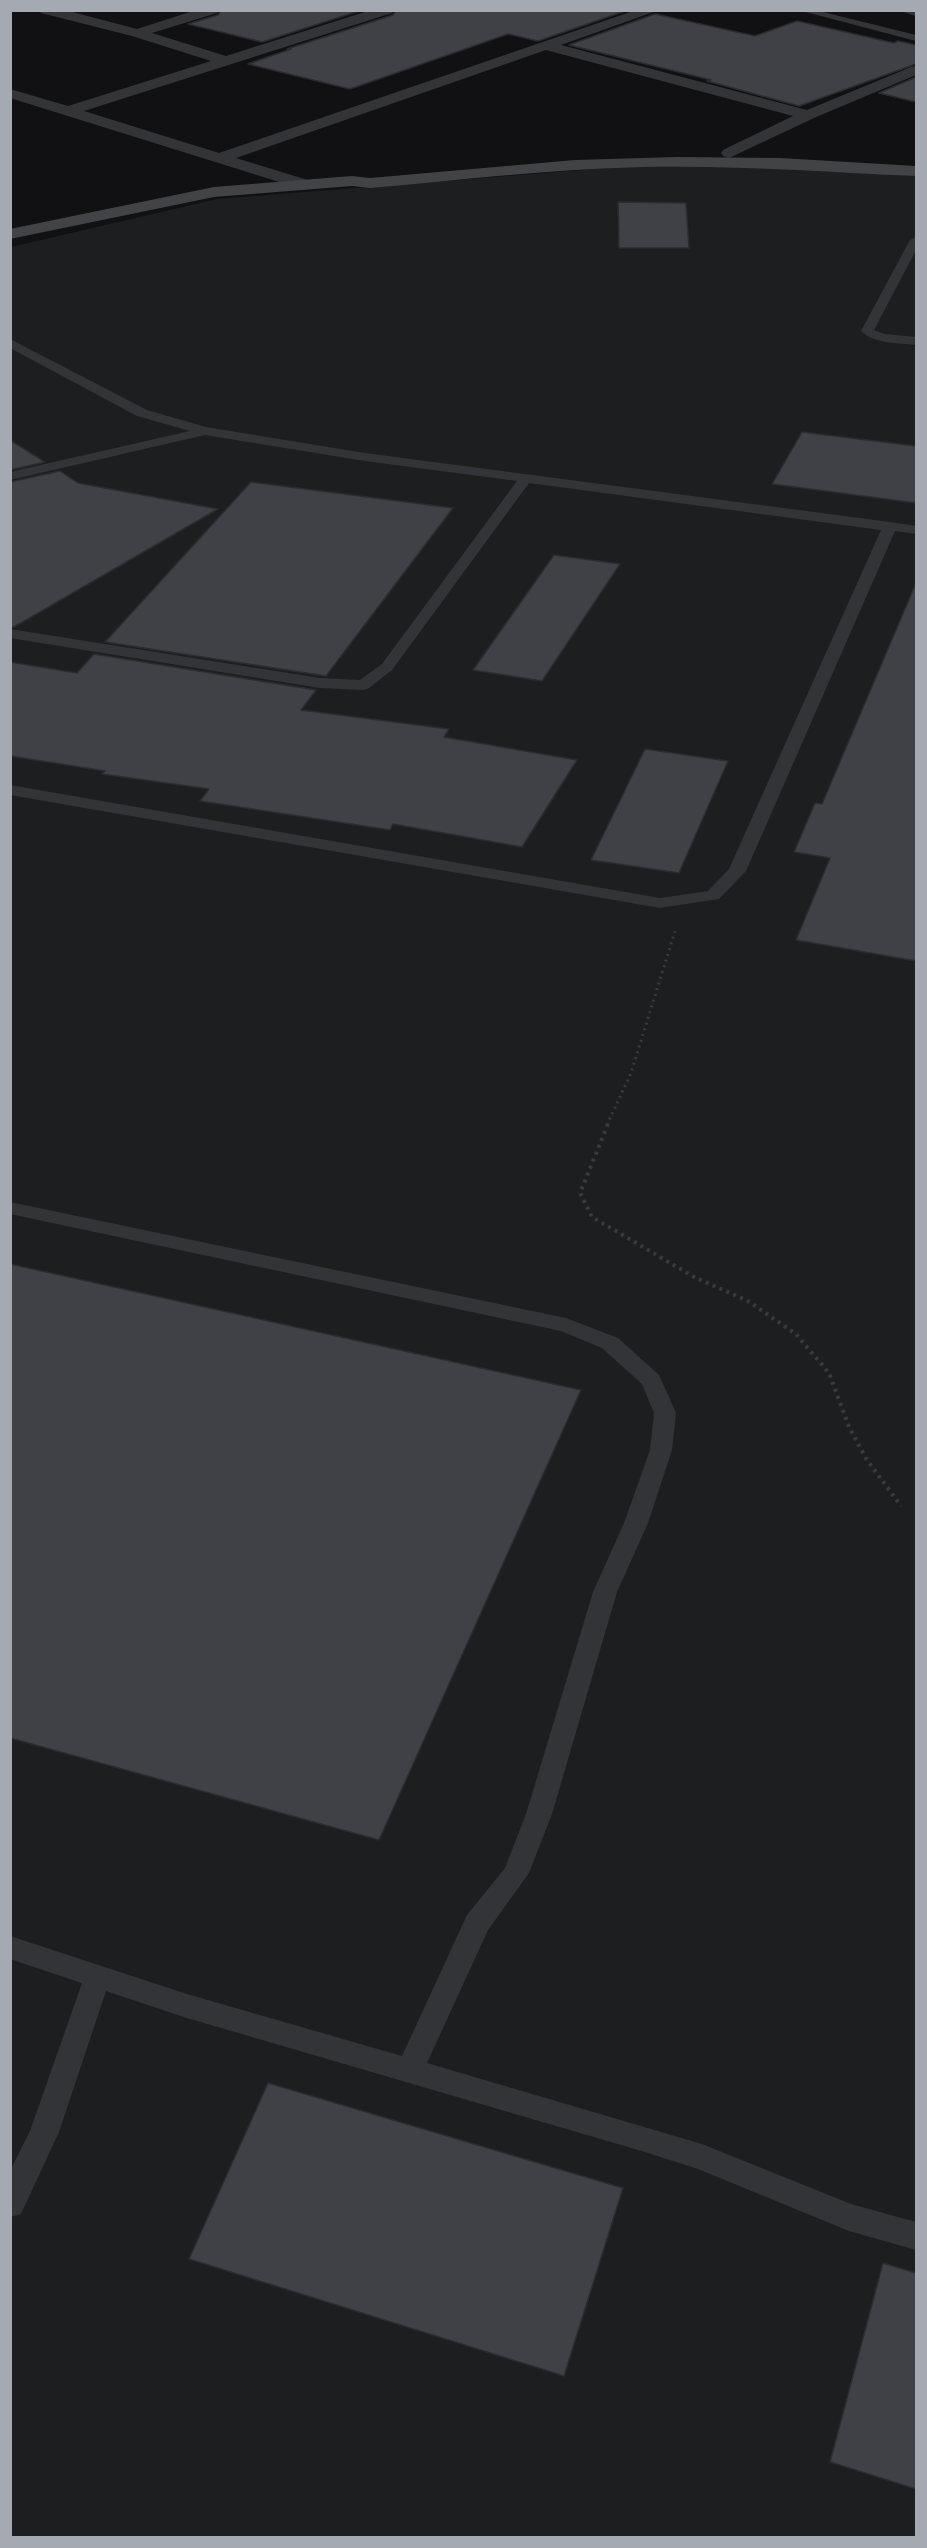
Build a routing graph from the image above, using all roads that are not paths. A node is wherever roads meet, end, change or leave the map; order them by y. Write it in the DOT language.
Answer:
graph roads {
  1 [pos="46,10"];
  2 [pos="83,10"];
  3 [pos="212,10"];
  4 [pos="387,10"];
  5 [pos="652,10"];
  6 [pos="802,10"];
  7 [pos="64,16"];
  8 [pos="137,33"];
  9 [pos="916,38"];
  10 [pos="545,45"];
  11 [pos="226,61"];
  12 [pos="916,70"];
  13 [pos="10,93"];
  14 [pos="69,111"];
  15 [pos="808,115"];
  16 [pos="729,153"];
  17 [pos="221,158"];
  18 [pos="916,163"];
  19 [pos="916,171"];
  20 [pos="352,181"];
  21 [pos="305,185"];
  22 [pos="10,234"];
  23 [pos="916,240"];
  24 [pos="916,341"];
  25 [pos="12,345"];
  26 [pos="205,431"];
  27 [pos="10,476"];
  28 [pos="526,478"];
  29 [pos="890,526"];
  30 [pos="916,530"];
  31 [pos="10,633"];
  32 [pos="10,790"];
  33 [pos="10,1208"];
  34 [pos="10,1947"];
  35 [pos="97,1978"];
  36 [pos="410,2070"];
  37 [pos="10,2204"];
  38 [pos="916,2236"];
  1 -- 7 [label="street"];
  2 -- 7 [label="street"];
  3 -- 8 [label="street"];
  4 -- 11 [label="street"];
  5 -- 10 [label="street"];
  6 -- 9 [label="lane"];
  7 -- 8 [label="street"];
  8 -- 11 [label="street"];
  10 -- 15 [label="street"];
  10 -- 17 [label="street"];
  11 -- 14 [label="street"];
  12 -- 15 [label="street"];
  13 -- 14 [label="street"];
  14 -- 17 [label="street"];
  15 -- 16 [label="street"];
  16 -- 18 [label="street"];
  16 -- 20 [label="street"];
  17 -- 21 [label="street"];
  19 -- 20 [label="street"];
  20 -- 21 [label="street"];
  21 -- 22 [label="street"];
  23 -- 24 [label="lane"];
  25 -- 26 [label="lane"];
  26 -- 27 [label="lane"];
  26 -- 28 [label="lane"];
  28 -- 29 [label="lane"];
  28 -- 31 [label="lane"];
  29 -- 30 [label="lane"];
  29 -- 32 [label="lane"];
  33 -- 36 [label="lane"];
  34 -- 35 [label="lane"];
  35 -- 36 [label="lane"];
  35 -- 37 [label="lane"];
  36 -- 38 [label="lane"];
}
